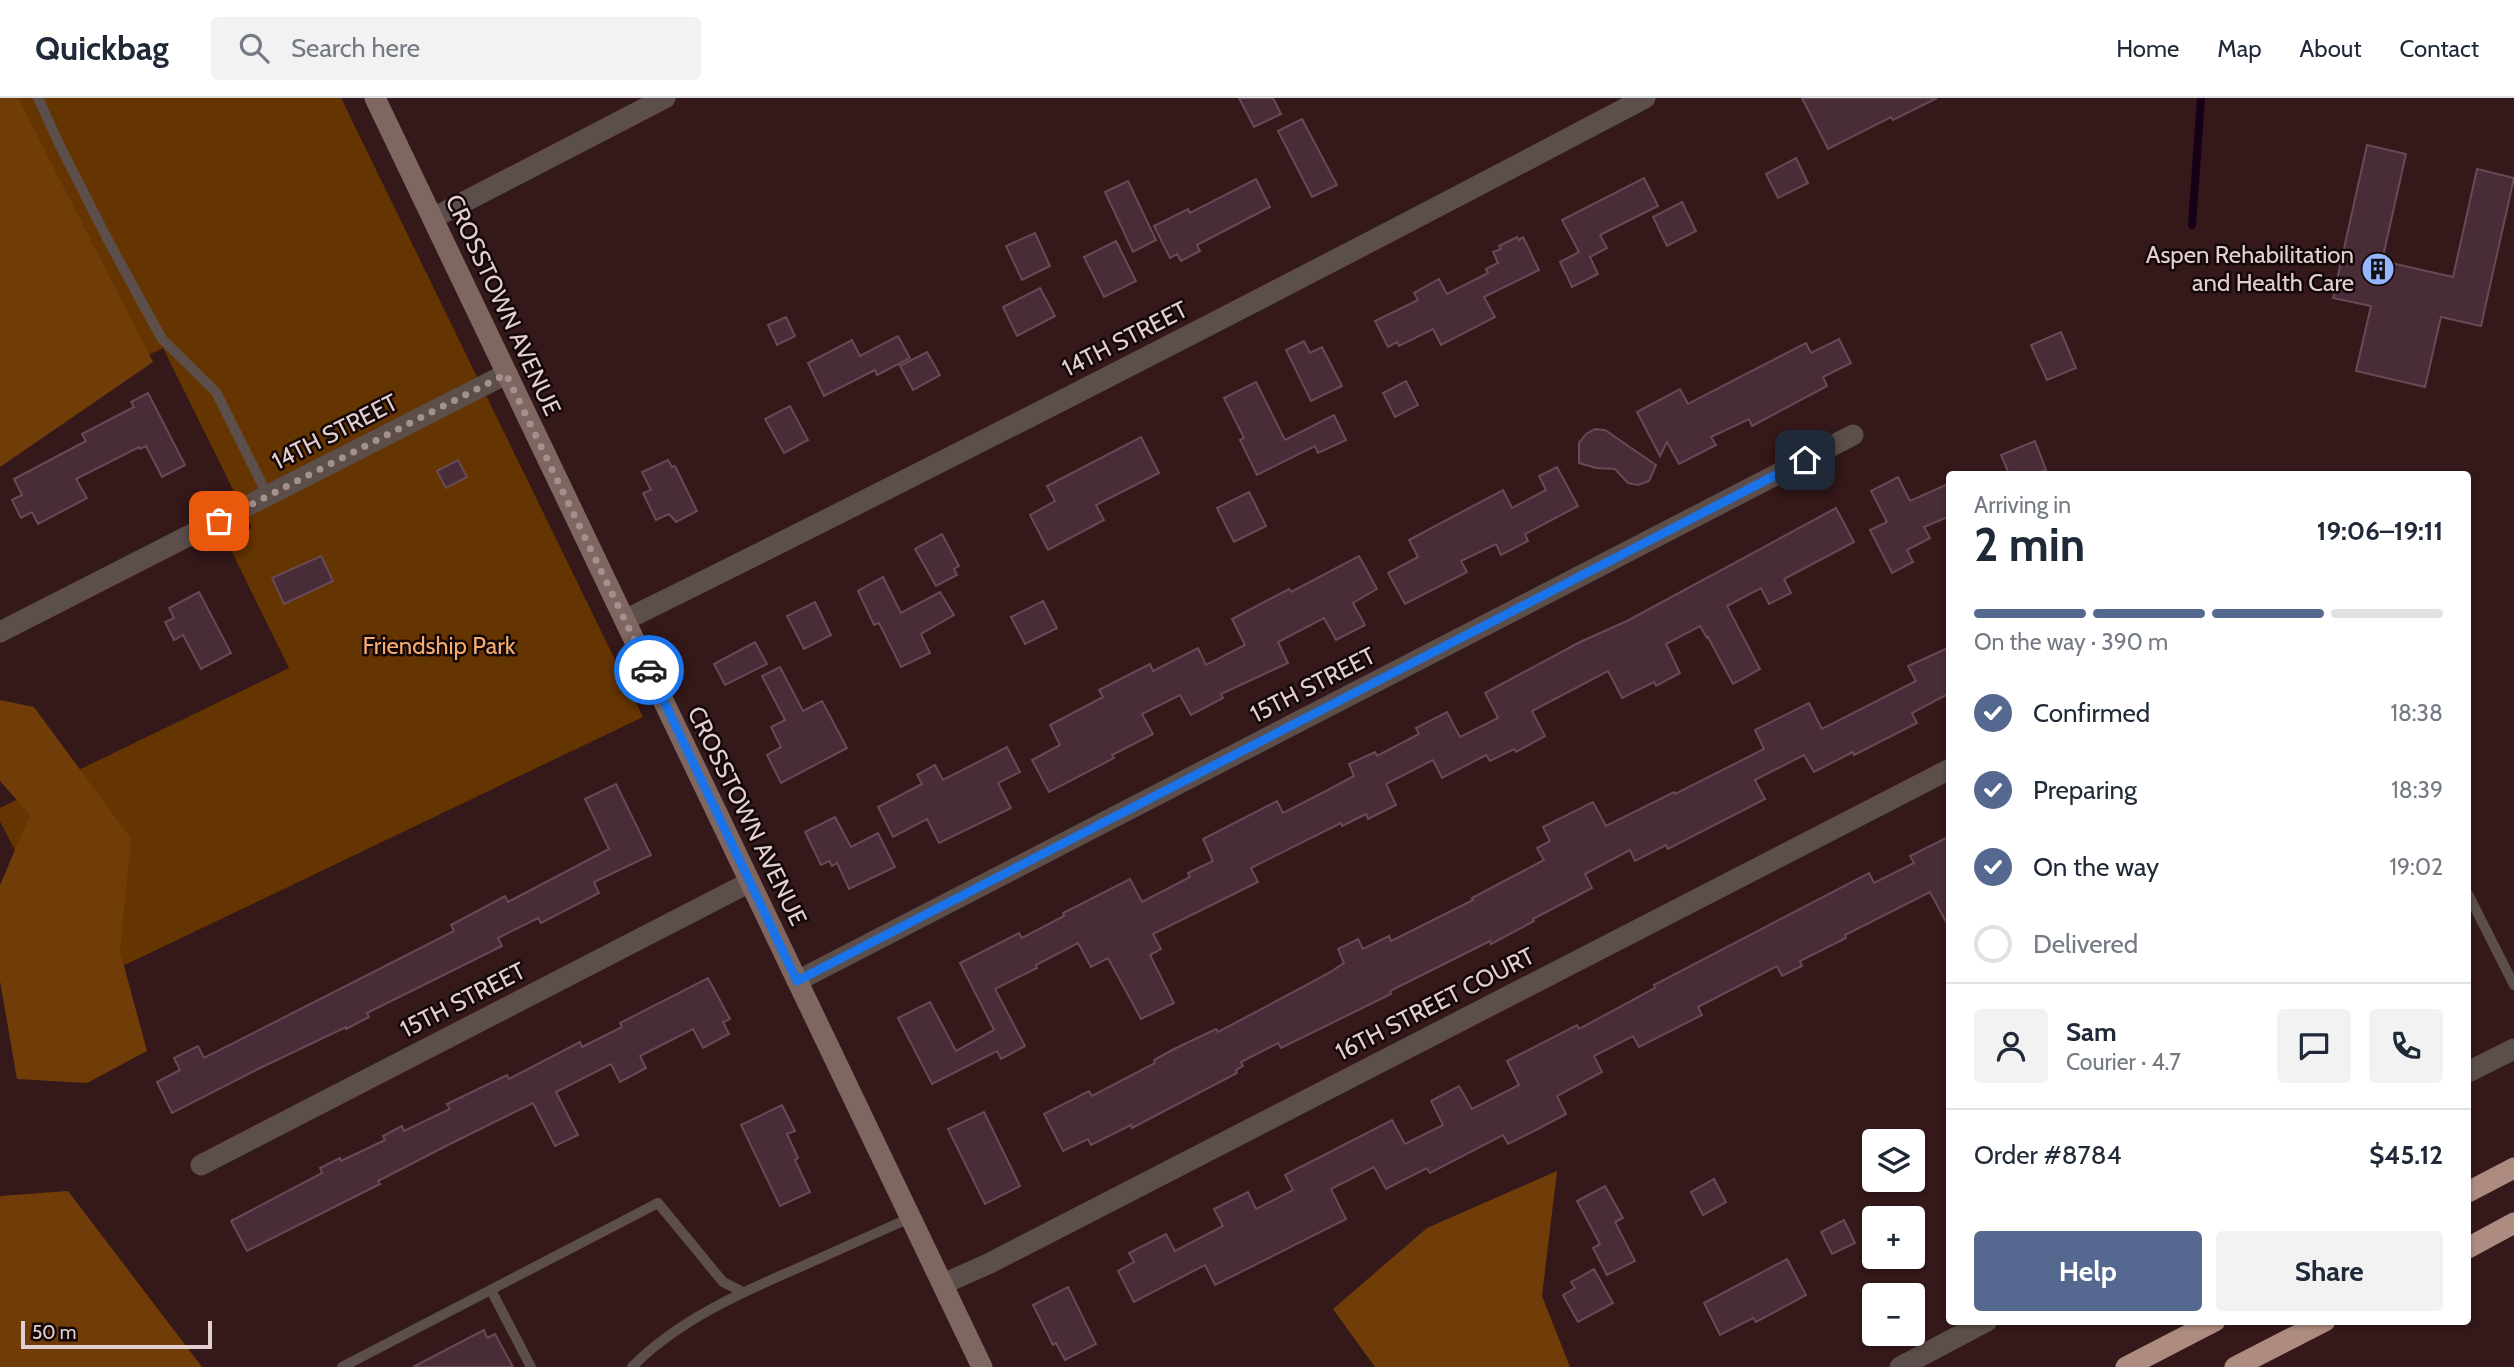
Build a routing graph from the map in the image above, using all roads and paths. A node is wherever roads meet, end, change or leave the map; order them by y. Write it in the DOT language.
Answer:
graph roads {
  1 [pos="38,98"];
  2 [pos="375,98"];
  3 [pos="665,98"];
  4 [pos="1645,98"];
  5 [pos="433,218"];
  6 [pos="506,374"];
  7 [pos="1853,435"];
  8 [pos="268,496"];
  9 [pos="625,620"];
  10 [pos="0,632"];
  11 [pos="1946,771"];
  12 [pos="750,882"];
  13 [pos="2471,900"];
  14 [pos="797,981"];
  15 [pos="2514,985"];
  16 [pos="2514,1049"];
  17 [pos="2471,1070"];
  18 [pos="201,1166"];
  19 [pos="2514,1168"];
  20 [pos="2471,1190"];
  21 [pos="912,1217"];
  22 [pos="2514,1223"];
  23 [pos="2471,1246"];
  24 [pos="943,1284"];
  25 [pos="491,1290"];
  26 [pos="743,1292"];
  27 [pos="1979,1325"];
  28 [pos="2207,1325"];
  29 [pos="2317,1325"];
  30 [pos="342,1367"];
  31 [pos="531,1367"];
  32 [pos="632,1367"];
  33 [pos="982,1367"];
  34 [pos="1900,1367"];
  35 [pos="2126,1367"];
  36 [pos="2235,1367"];
  1 -- 8 [label="lane"];
  2 -- 5 [label="street, CROSSTOWN AVENUE"];
  3 -- 5 [label="street"];
  4 -- 9 [label="street, 14TH STREET"];
  5 -- 6 [label="street, CROSSTOWN AVENUE"];
  6 -- 8 [label="street, 14TH STREET"];
  6 -- 9 [label="street, CROSSTOWN AVENUE"];
  7 -- 14 [label="street, 15TH STREET"];
  8 -- 10 [label="street, 14TH STREET"];
  9 -- 12 [label="street, CROSSTOWN AVENUE"];
  11 -- 24 [label="street, 16TH STREET COURT"];
  12 -- 14 [label="street, CROSSTOWN AVENUE"];
  12 -- 18 [label="street, 15TH STREET"];
  13 -- 15 [label="lane"];
  14 -- 21 [label="street, CROSSTOWN AVENUE"];
  16 -- 17 [label="street"];
  19 -- 20 [label="highway"];
  21 -- 24 [label="street, CROSSTOWN AVENUE"];
  21 -- 26 [label="lane"];
  22 -- 23 [label="highway"];
  24 -- 33 [label="street, CROSSTOWN AVENUE"];
  25 -- 26 [label="lane"];
  25 -- 30 [label="lane"];
  25 -- 31 [label="lane"];
  26 -- 32 [label="lane"];
  27 -- 34 [label="street"];
  28 -- 35 [label="highway"];
  29 -- 36 [label="highway"];
}
